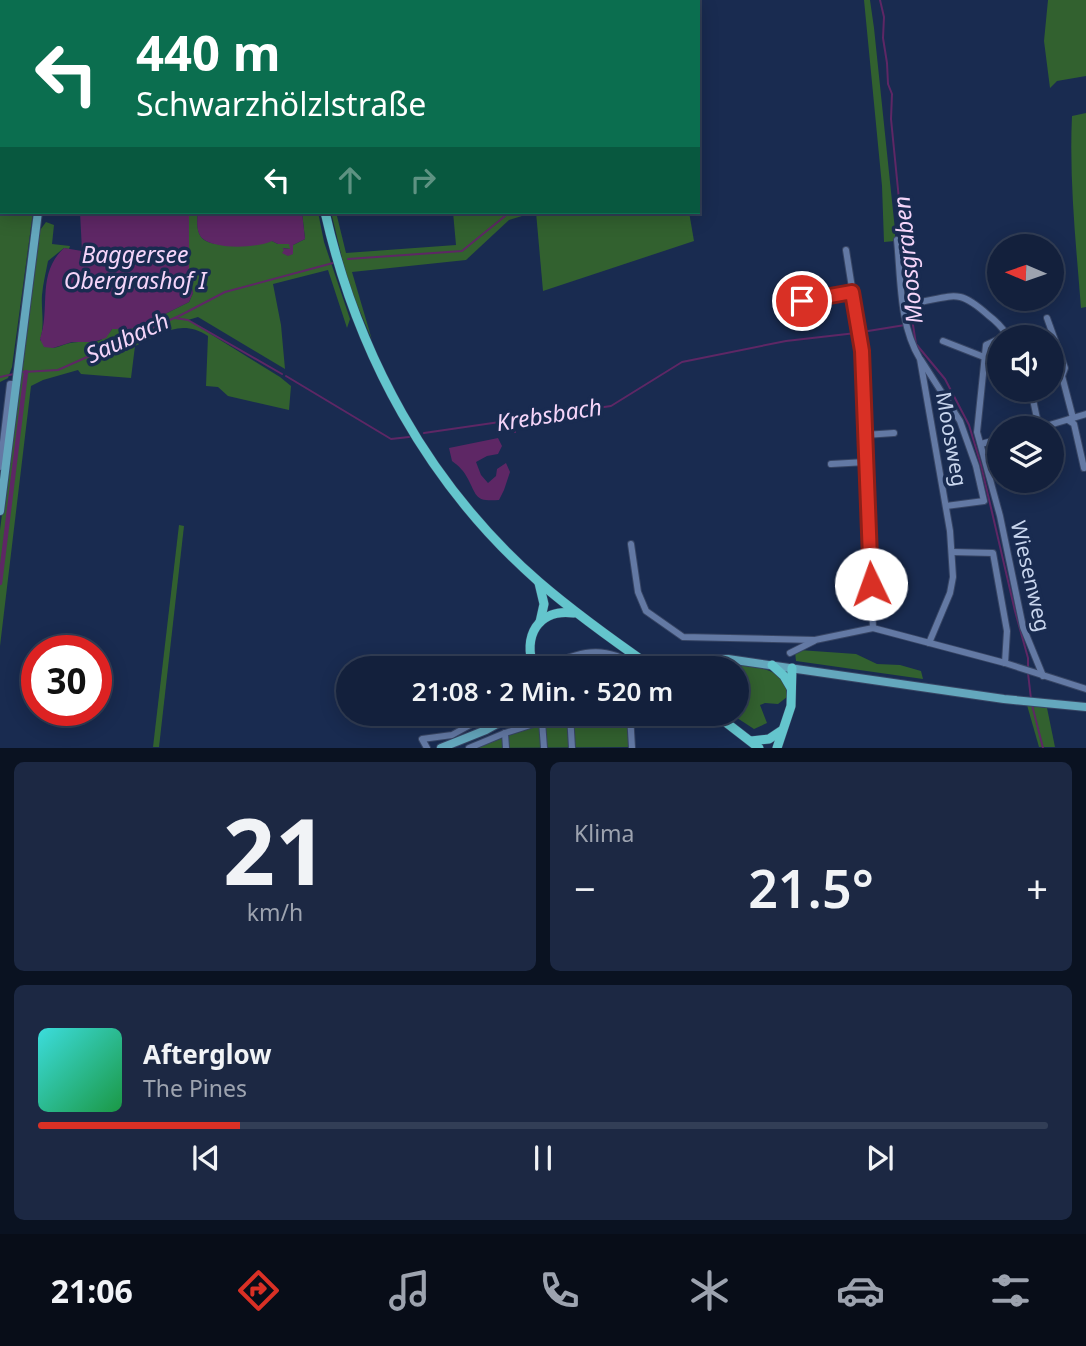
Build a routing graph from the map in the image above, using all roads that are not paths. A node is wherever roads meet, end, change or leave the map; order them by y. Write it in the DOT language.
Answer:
graph roads {
  1 [pos="38,214"];
  2 [pos="326,214"];
  3 [pos="897,240"];
  4 [pos="846,250"];
  5 [pos="852,292"];
  6 [pos="802,301"];
  7 [pos="921,302"];
  8 [pos="1047,318"];
  9 [pos="1001,325"];
  10 [pos="943,341"];
  11 [pos="987,345"];
  12 [pos="984,357"];
  13 [pos="926,373"];
  14 [pos="17,381"];
  15 [pos="1086,414"];
  16 [pos="1070,419"];
  17 [pos="1064,421"];
  18 [pos="894,433"];
  19 [pos="865,435"];
  20 [pos="987,442"];
  21 [pos="981,444"];
  22 [pos="866,462"];
  23 [pos="831,464"];
  24 [pos="0,467"];
  25 [pos="1084,468"];
  26 [pos="946,506"];
  27 [pos="0,512"];
  28 [pos="631,544"];
  29 [pos="952,552"];
  30 [pos="538,582"];
  31 [pos="576,613"];
  32 [pos="540,622"];
  33 [pos="873,628"];
  34 [pos="786,640"];
  35 [pos="816,640"];
  36 [pos="929,643"];
  37 [pos="790,653"];
  38 [pos="530,656"];
  39 [pos="568,656"];
  40 [pos="612,656"];
  41 [pos="642,656"];
  42 [pos="749,662"];
  43 [pos="1005,663"];
  44 [pos="772,665"];
  45 [pos="792,668"];
  46 [pos="1043,676"];
  47 [pos="791,688"];
  48 [pos="1086,689"];
  49 [pos="1086,707"];
  50 [pos="468,726"];
  51 [pos="493,726"];
  52 [pos="526,726"];
  53 [pos="542,726"];
  54 [pos="569,726"];
  55 [pos="631,726"];
  56 [pos="731,726"];
  57 [pos="781,730"];
  58 [pos="505,733"];
  59 [pos="487,740"];
  60 [pos="755,744"];
  61 [pos="427,747"];
  62 [pos="441,747"];
  63 [pos="469,747"];
  64 [pos="481,747"];
  65 [pos="506,747"];
  66 [pos="544,747"];
  67 [pos="572,747"];
  68 [pos="632,747"];
  69 [pos="777,747"];
  1 -- 14 [label="main road"];
  2 -- 30 [label="highway"];
  3 -- 13 [label="street, Moosweg"];
  4 -- 5 [label="street"];
  5 -- 6 [label="street"];
  5 -- 19 [label="street"];
  7 -- 9 [label="street"];
  8 -- 16 [label="street"];
  10 -- 12 [label="street"];
  11 -- 12 [label="street"];
  12 -- 21 [label="street, Wiesenweg"];
  13 -- 26 [label="street, Moosweg"];
  13 -- 26 [label="street"];
  14 -- 24 [label="street"];
  14 -- 27 [label="main road"];
  15 -- 16 [label="street"];
  16 -- 17 [label="street"];
  16 -- 25 [label="street"];
  18 -- 19 [label="street"];
  19 -- 22 [label="street"];
  20 -- 21 [label="street"];
  21 -- 46 [label="street, Wiesenweg"];
  22 -- 23 [label="street"];
  22 -- 33 [label="street"];
  26 -- 29 [label="street, Moosweg"];
  28 -- 34 [label="street"];
  29 -- 36 [label="street, Moosweg"];
  29 -- 43 [label="street"];
  30 -- 31 [label="highway"];
  30 -- 32 [label="highway"];
  31 -- 32 [label="highway"];
  31 -- 41 [label="highway"];
  32 -- 38 [label="highway"];
  33 -- 35 [label="street"];
  33 -- 36 [label="street"];
  34 -- 35 [label="street"];
  34 -- 37 [label="street"];
  35 -- 37 [label="street"];
  36 -- 43 [label="street"];
  37 -- 45 [label="street"];
  39 -- 40 [label="street"];
  42 -- 44 [label="main road"];
  43 -- 46 [label="street"];
  44 -- 45 [label="main road"];
  44 -- 47 [label="highway"];
  45 -- 47 [label="highway"];
  45 -- 49 [label="main road"];
  46 -- 48 [label="street"];
  47 -- 57 [label="highway"];
  50 -- 61 [label="street"];
  51 -- 62 [label="main road"];
  52 -- 58 [label="street"];
  53 -- 66 [label="street"];
  54 -- 67 [label="street"];
  55 -- 68 [label="street"];
  56 -- 60 [label="highway"];
  57 -- 60 [label="highway"];
  57 -- 69 [label="highway"];
  58 -- 59 [label="street"];
  58 -- 65 [label="street"];
  59 -- 63 [label="street"];
  59 -- 64 [label="street"];
}
